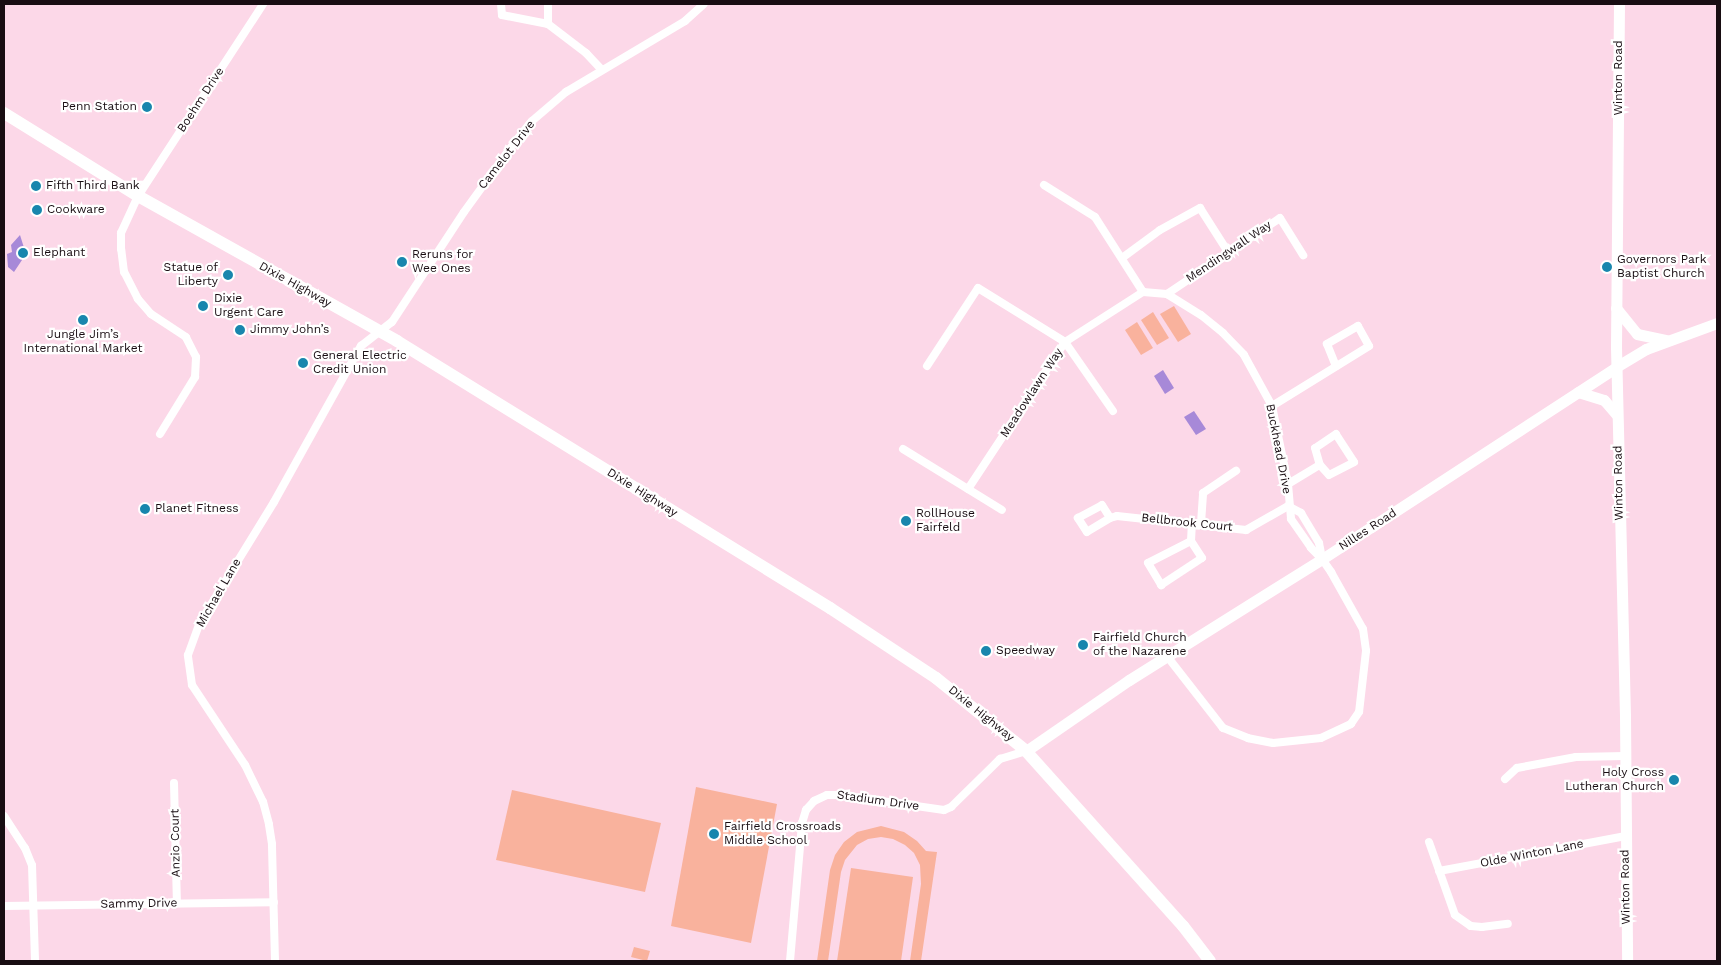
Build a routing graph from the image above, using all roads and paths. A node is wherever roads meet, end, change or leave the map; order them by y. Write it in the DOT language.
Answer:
graph roads {
  1 [pos="263,4"];
  2 [pos="501,4"];
  3 [pos="548,4"];
  4 [pos="704,4"];
  5 [pos="1619,4"];
  6 [pos="548,24"];
  7 [pos="601,69"];
  8 [pos="4,113"];
  9 [pos="1044,185"];
  10 [pos="138,196"];
  11 [pos="1228,252"];
  12 [pos="1303,256"];
  13 [pos="1122,258"];
  14 [pos="1143,292"];
  15 [pos="1167,294"];
  16 [pos="1616,308"];
  17 [pos="1717,323"];
  18 [pos="378,332"];
  19 [pos="1668,340"];
  20 [pos="1065,342"];
  21 [pos="928,366"];
  22 [pos="1336,366"];
  23 [pos="1616,367"];
  24 [pos="1578,392"];
  25 [pos="1272,406"];
  26 [pos="1113,412"];
  27 [pos="1617,415"];
  28 [pos="160,434"];
  29 [pos="903,449"];
  30 [pos="1320,464"];
  31 [pos="1236,471"];
  32 [pos="1288,484"];
  33 [pos="968,489"];
  34 [pos="1288,506"];
  35 [pos="1002,510"];
  36 [pos="1110,518"];
  37 [pos="1192,522"];
  38 [pos="1201,523"];
  39 [pos="1191,541"];
  40 [pos="1322,559"];
  41 [pos="1166,656"];
  42 [pos="1026,751"];
  43 [pos="1625,756"];
  44 [pos="1505,779"];
  45 [pos="174,783"];
  46 [pos="4,816"];
  47 [pos="1626,836"];
  48 [pos="1429,842"];
  49 [pos="1439,871"];
  50 [pos="274,902"];
  51 [pos="177,904"];
  52 [pos="4,906"];
  53 [pos="34,906"];
  54 [pos="1508,924"];
  55 [pos="35,961"];
  56 [pos="275,961"];
  57 [pos="790,961"];
  58 [pos="1210,961"];
  59 [pos="1627,961"];
  1 -- 10 [label="street, Boehm Drive"];
  2 -- 6 [label="street"];
  3 -- 6 [label="street"];
  4 -- 7 [label="street, Camelot Drive"];
  5 -- 16 [label="street, Winton Road"];
  6 -- 7 [label="street"];
  7 -- 18 [label="street, Camelot Drive"];
  8 -- 10 [label="main road, Dixie Highway"];
  9 -- 13 [label="street"];
  10 -- 18 [label="main road, Dixie Highway"];
  10 -- 28 [label="street, Boehm Drive"];
  11 -- 12 [label="street, Mendingwall Way"];
  11 -- 13 [label="street"];
  11 -- 15 [label="street, Mendingwall Way"];
  13 -- 14 [label="street"];
  14 -- 15 [label="street, Buckhead Drive"];
  14 -- 20 [label="street"];
  15 -- 25 [label="street, Buckhead Drive"];
  16 -- 19 [label="street"];
  16 -- 23 [label="street, Winton Road"];
  17 -- 19 [label="street, Nilles Road"];
  18 -- 42 [label="main road, Dixie Highway"];
  18 -- 50 [label="street, Michael Lane"];
  19 -- 23 [label="street, Nilles Road"];
  20 -- 21 [label="street"];
  20 -- 26 [label="street, Meadowlawn Way"];
  20 -- 33 [label="street, Meadowlawn Way"];
  22 -- 22 [label="street"];
  22 -- 25 [label="street"];
  23 -- 24 [label="street, Nilles Road"];
  23 -- 27 [label="street, Winton Road"];
  24 -- 27 [label="street"];
  24 -- 40 [label="street, Nilles Road"];
  25 -- 32 [label="street, Buckhead Drive"];
  27 -- 43 [label="street, Winton Road"];
  29 -- 33 [label="street"];
  30 -- 30 [label="street"];
  30 -- 32 [label="street"];
  31 -- 38 [label="street"];
  32 -- 34 [label="street, Buckhead Drive"];
  33 -- 35 [label="street"];
  34 -- 38 [label="street, Bellbrook Court"];
  34 -- 40 [label="street, Buckhead Drive"];
  36 -- 37 [label="street, Bellbrook Court"];
  37 -- 38 [label="street, Bellbrook Court"];
  37 -- 39 [label="street"];
  39 -- 39 [label="street"];
  40 -- 41 [label="street, Nilles Road"];
  40 -- 41 [label="street, Buckhead Drive"];
  41 -- 42 [label="street, Nilles Road"];
  42 -- 57 [label="street, Stadium Drive"];
  42 -- 58 [label="main road, Dixie Highway"];
  43 -- 44 [label="street"];
  43 -- 47 [label="street, Winton Road"];
  45 -- 51 [label="street, Anzio Court"];
  46 -- 53 [label="street"];
  47 -- 49 [label="street, Olde Winton Lane"];
  47 -- 59 [label="street, Winton Road"];
  48 -- 49 [label="street"];
  49 -- 54 [label="street"];
  50 -- 51 [label="street, Sammy Drive"];
  50 -- 56 [label="street, Michael Lane"];
  51 -- 53 [label="street, Sammy Drive"];
  52 -- 53 [label="street, Sammy Drive"];
  53 -- 55 [label="street"];
}
